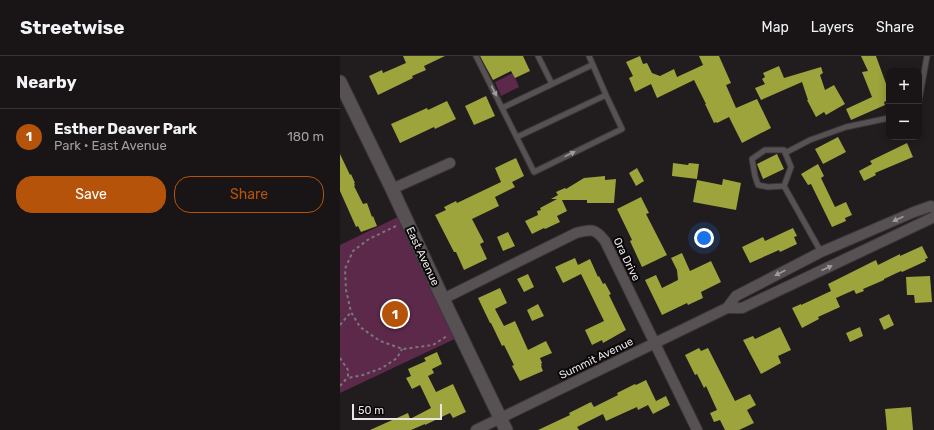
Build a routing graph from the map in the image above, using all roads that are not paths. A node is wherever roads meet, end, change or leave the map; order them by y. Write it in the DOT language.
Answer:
graph roads {
  1 [pos="476,56"];
  2 [pos="538,56"];
  3 [pos="589,56"];
  4 [pos="927,56"];
  5 [pos="592,65"];
  6 [pos="340,82"];
  7 [pos="552,84"];
  8 [pos="922,84"];
  9 [pos="606,95"];
  10 [pos="502,108"];
  11 [pos="886,119"];
  12 [pos="517,137"];
  13 [pos="785,153"];
  14 [pos="450,163"];
  15 [pos="784,186"];
  16 [pos="392,189"];
  17 [pos="934,208"];
  18 [pos="934,217"];
  19 [pos="821,252"];
  20 [pos="443,299"];
  21 [pos="727,308"];
  22 [pos="654,343"];
  23 [pos="503,424"];
  24 [pos="476,430"];
  25 [pos="697,430"];
  1 -- 10 [label="lane, one-way"];
  2 -- 7 [label="lane"];
  3 -- 5 [label="lane"];
  4 -- 8 [label="lane"];
  5 -- 7 [label="lane"];
  5 -- 9 [label="lane"];
  6 -- 16 [label="street, East Avenue"];
  7 -- 10 [label="lane"];
  9 -- 12 [label="lane"];
  12 -- 9 [label="lane, one-way"];
  10 -- 12 [label="lane"];
  11 -- 13 [label="lane"];
  13 -- 15 [label="lane"];
  13 -- 15 [label="lane"];
  14 -- 16 [label="street"];
  15 -- 19 [label="lane"];
  16 -- 20 [label="street, East Avenue"];
  17 -- 19 [label="street, Summit Avenue, one-way"];
  21 -- 18 [label="street, Summit Avenue, one-way"];
  19 -- 21 [label="street, Summit Avenue, one-way"];
  20 -- 22 [label="street, Ora Drive"];
  20 -- 23 [label="street, East Avenue"];
  21 -- 22 [label="street, Summit Avenue"];
  22 -- 23 [label="street, Summit Avenue"];
  22 -- 25 [label="street, Ora Drive"];
  23 -- 24 [label="street, Summit Avenue"];
}
